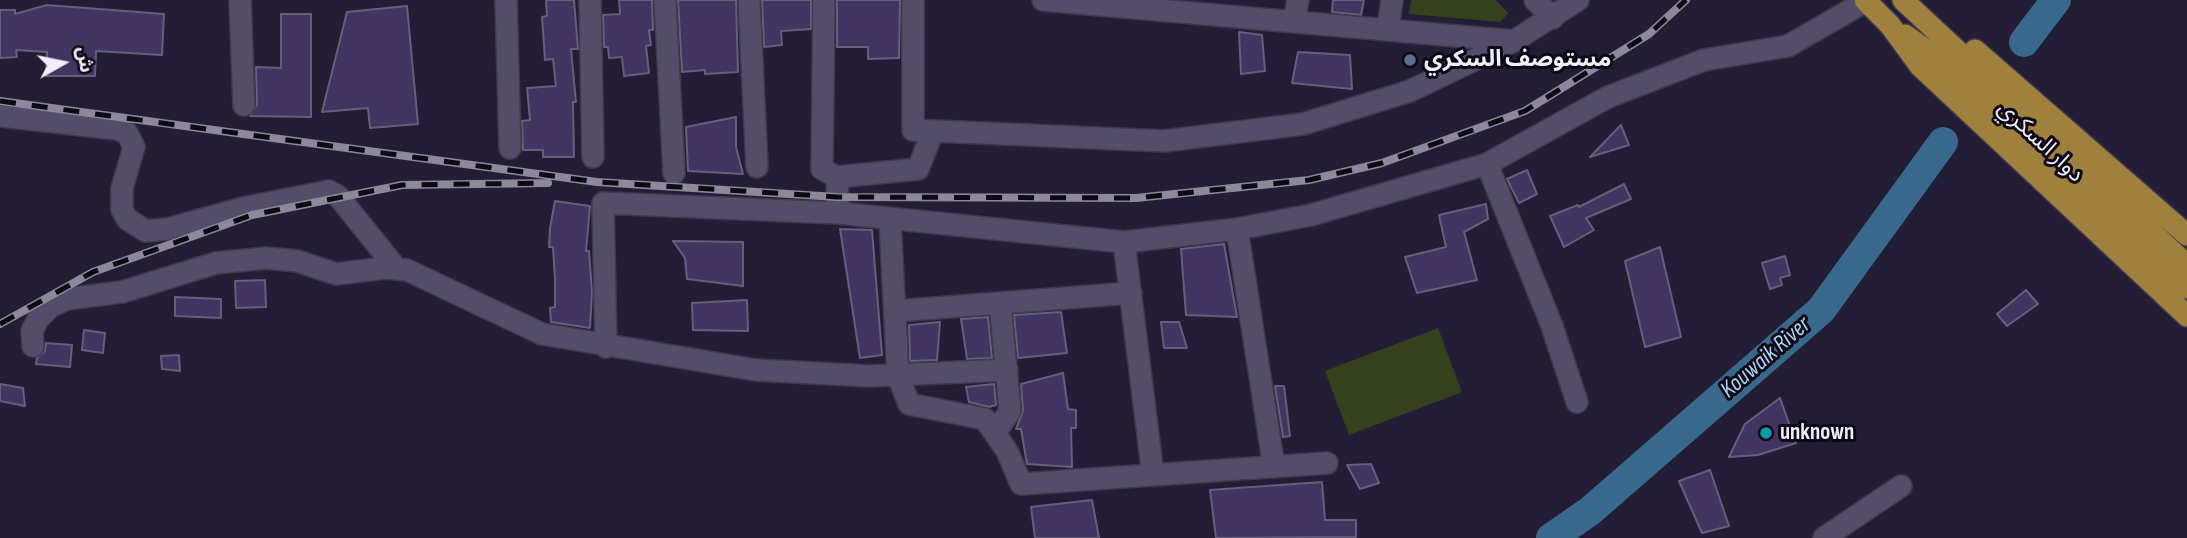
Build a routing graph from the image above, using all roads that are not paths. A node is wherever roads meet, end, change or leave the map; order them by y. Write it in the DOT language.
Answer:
graph roads {
  1 [pos="240,0"];
  2 [pos="506,0"];
  3 [pos="590,0"];
  4 [pos="665,0"];
  5 [pos="749,0"];
  6 [pos="824,0"];
  7 [pos="913,0"];
  8 [pos="1043,0"];
  9 [pos="1392,0"];
  10 [pos="1535,0"];
  11 [pos="1578,0"];
  12 [pos="1865,1"];
  13 [pos="1908,4"];
  14 [pos="1558,9"];
  15 [pos="1296,11"];
  16 [pos="1890,25"];
  17 [pos="1388,29"];
  18 [pos="1514,41"];
  19 [pos="244,106"];
  20 [pos="0,116"];
  21 [pos="2023,126"];
  22 [pos="933,131"];
  23 [pos="510,148"];
  24 [pos="593,157"];
  25 [pos="1487,163"];
  26 [pos="757,167"];
  27 [pos="674,173"];
  28 [pos="837,177"];
  29 [pos="838,213"];
  30 [pos="890,220"];
  31 [pos="1237,229"];
  32 [pos="2187,235"];
  33 [pos="1124,242"];
  34 [pos="2187,265"];
  35 [pos="396,268"];
  36 [pos="2187,288"];
  37 [pos="1131,293"];
  38 [pos="1000,303"];
  39 [pos="896,311"];
  40 [pos="2187,316"];
  41 [pos="33,346"];
  42 [pos="606,347"];
  43 [pos="1007,370"];
  44 [pos="898,376"];
  45 [pos="1577,402"];
  46 [pos="995,433"];
  47 [pos="1327,463"];
  48 [pos="1274,467"];
  49 [pos="1153,475"];
  50 [pos="1901,486"];
  51 [pos="1824,538"];
  1 -- 19 [label="street"];
  2 -- 23 [label="street"];
  3 -- 24 [label="street"];
  4 -- 27 [label="street"];
  5 -- 26 [label="street"];
  6 -- 28 [label="street"];
  7 -- 22 [label="street"];
  8 -- 15 [label="street"];
  9 -- 17 [label="street"];
  10 -- 14 [label="street"];
  11 -- 14 [label="street"];
  12 -- 16 [label="main road, دوار السكري"];
  12 -- 25 [label="street"];
  13 -- 21 [label="main road"];
  13 -- 32 [label="main road"];
  14 -- 18 [label="street"];
  15 -- 17 [label="street"];
  16 -- 21 [label="main road"];
  16 -- 40 [label="main road, دوار السكري"];
  17 -- 18 [label="street"];
  18 -- 22 [label="street"];
  20 -- 35 [label="street"];
  21 -- 34 [label="main road"];
  21 -- 36 [label="main road"];
  22 -- 28 [label="street"];
  25 -- 31 [label="street"];
  25 -- 45 [label="street"];
  28 -- 29 [label="street"];
  29 -- 30 [label="street"];
  29 -- 42 [label="street"];
  30 -- 33 [label="street"];
  30 -- 39 [label="street"];
  31 -- 33 [label="street"];
  31 -- 48 [label="street"];
  33 -- 37 [label="street"];
  35 -- 41 [label="street"];
  35 -- 42 [label="street"];
  37 -- 38 [label="street"];
  37 -- 49 [label="street"];
  38 -- 39 [label="street"];
  38 -- 43 [label="street"];
  39 -- 44 [label="street"];
  42 -- 44 [label="street"];
  43 -- 44 [label="street"];
  43 -- 46 [label="street"];
  44 -- 46 [label="street"];
  46 -- 49 [label="street"];
  47 -- 48 [label="street"];
  48 -- 49 [label="street"];
  50 -- 51 [label="street"];
}
